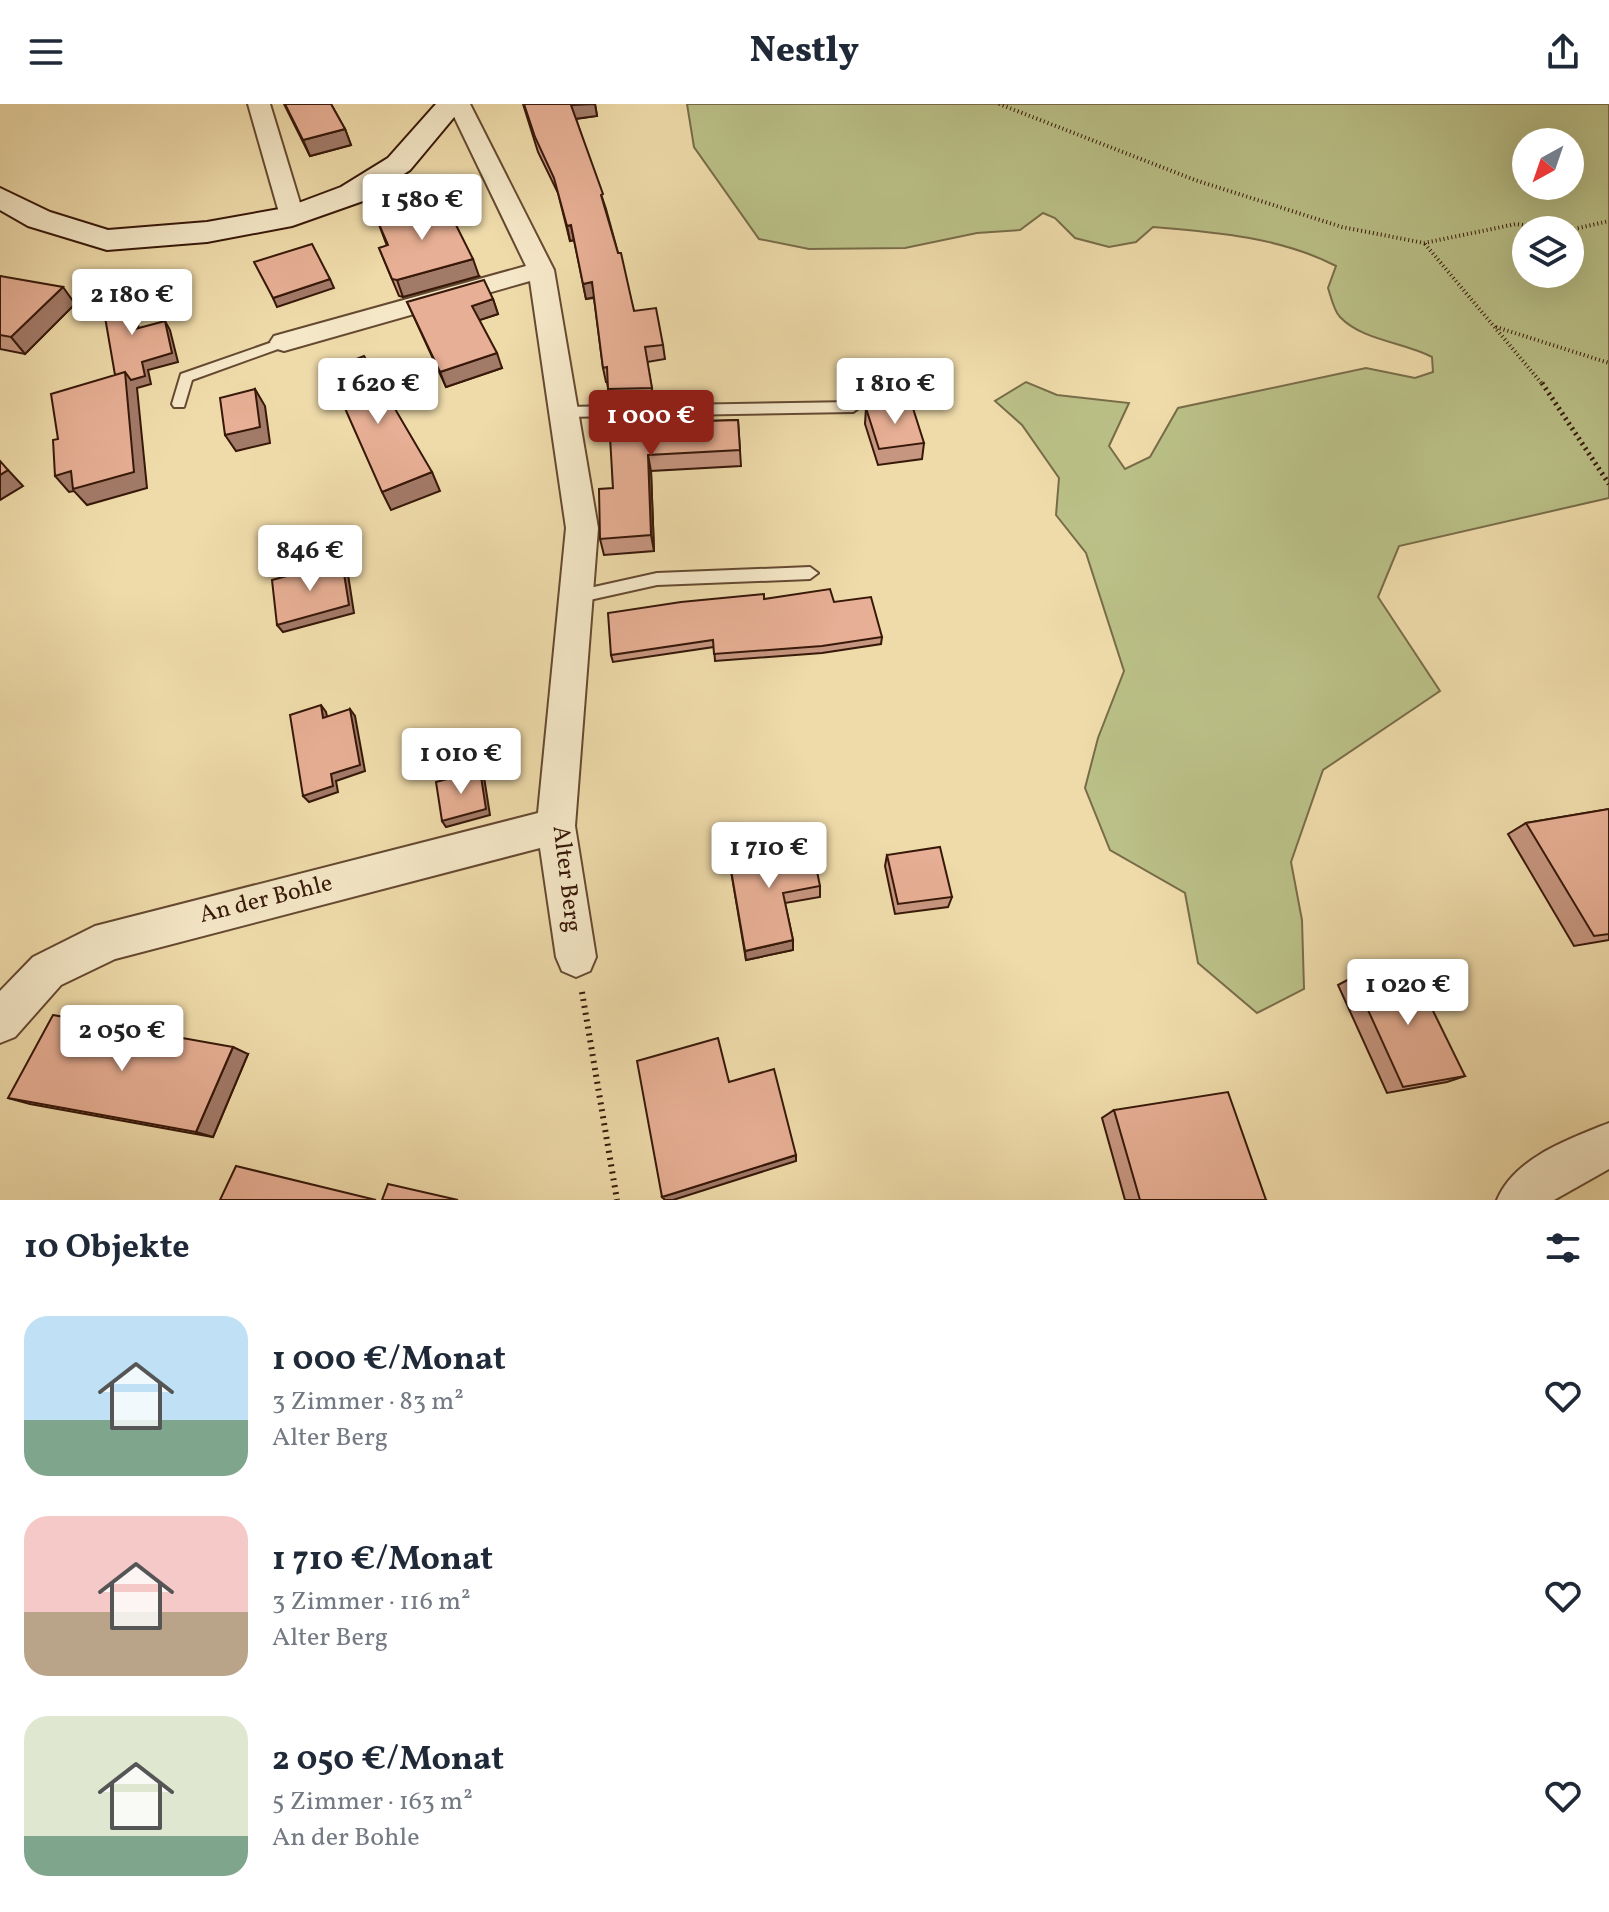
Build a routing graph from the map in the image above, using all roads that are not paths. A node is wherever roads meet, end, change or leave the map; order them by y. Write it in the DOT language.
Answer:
graph roads {
  1 [pos="259,104"];
  2 [pos="451,104"];
  3 [pos="459,104"];
  4 [pos="0,197"];
  5 [pos="292,216"];
  6 [pos="541,270"];
  7 [pos="284,342"];
  8 [pos="179,404"];
  9 [pos="853,407"];
  10 [pos="564,412"];
  11 [pos="810,573"];
  12 [pos="576,597"];
  13 [pos="556,826"];
  14 [pos="576,957"];
  15 [pos="0,1022"];
  16 [pos="1609,1145"];
  17 [pos="1520,1200"];
  1 -- 5 [label="street"];
  2 -- 5 [label="street"];
  3 -- 6 [label="street, Alter Berg"];
  4 -- 5 [label="street"];
  6 -- 7 [label="street"];
  6 -- 10 [label="street, Alter Berg"];
  7 -- 8 [label="lane"];
  9 -- 10 [label="lane"];
  10 -- 12 [label="street, Alter Berg"];
  11 -- 12 [label="lane"];
  12 -- 13 [label="street, Alter Berg"];
  13 -- 14 [label="street, Alter Berg"];
  13 -- 15 [label="street, An der Bohle"];
  16 -- 17 [label="street"];
}
